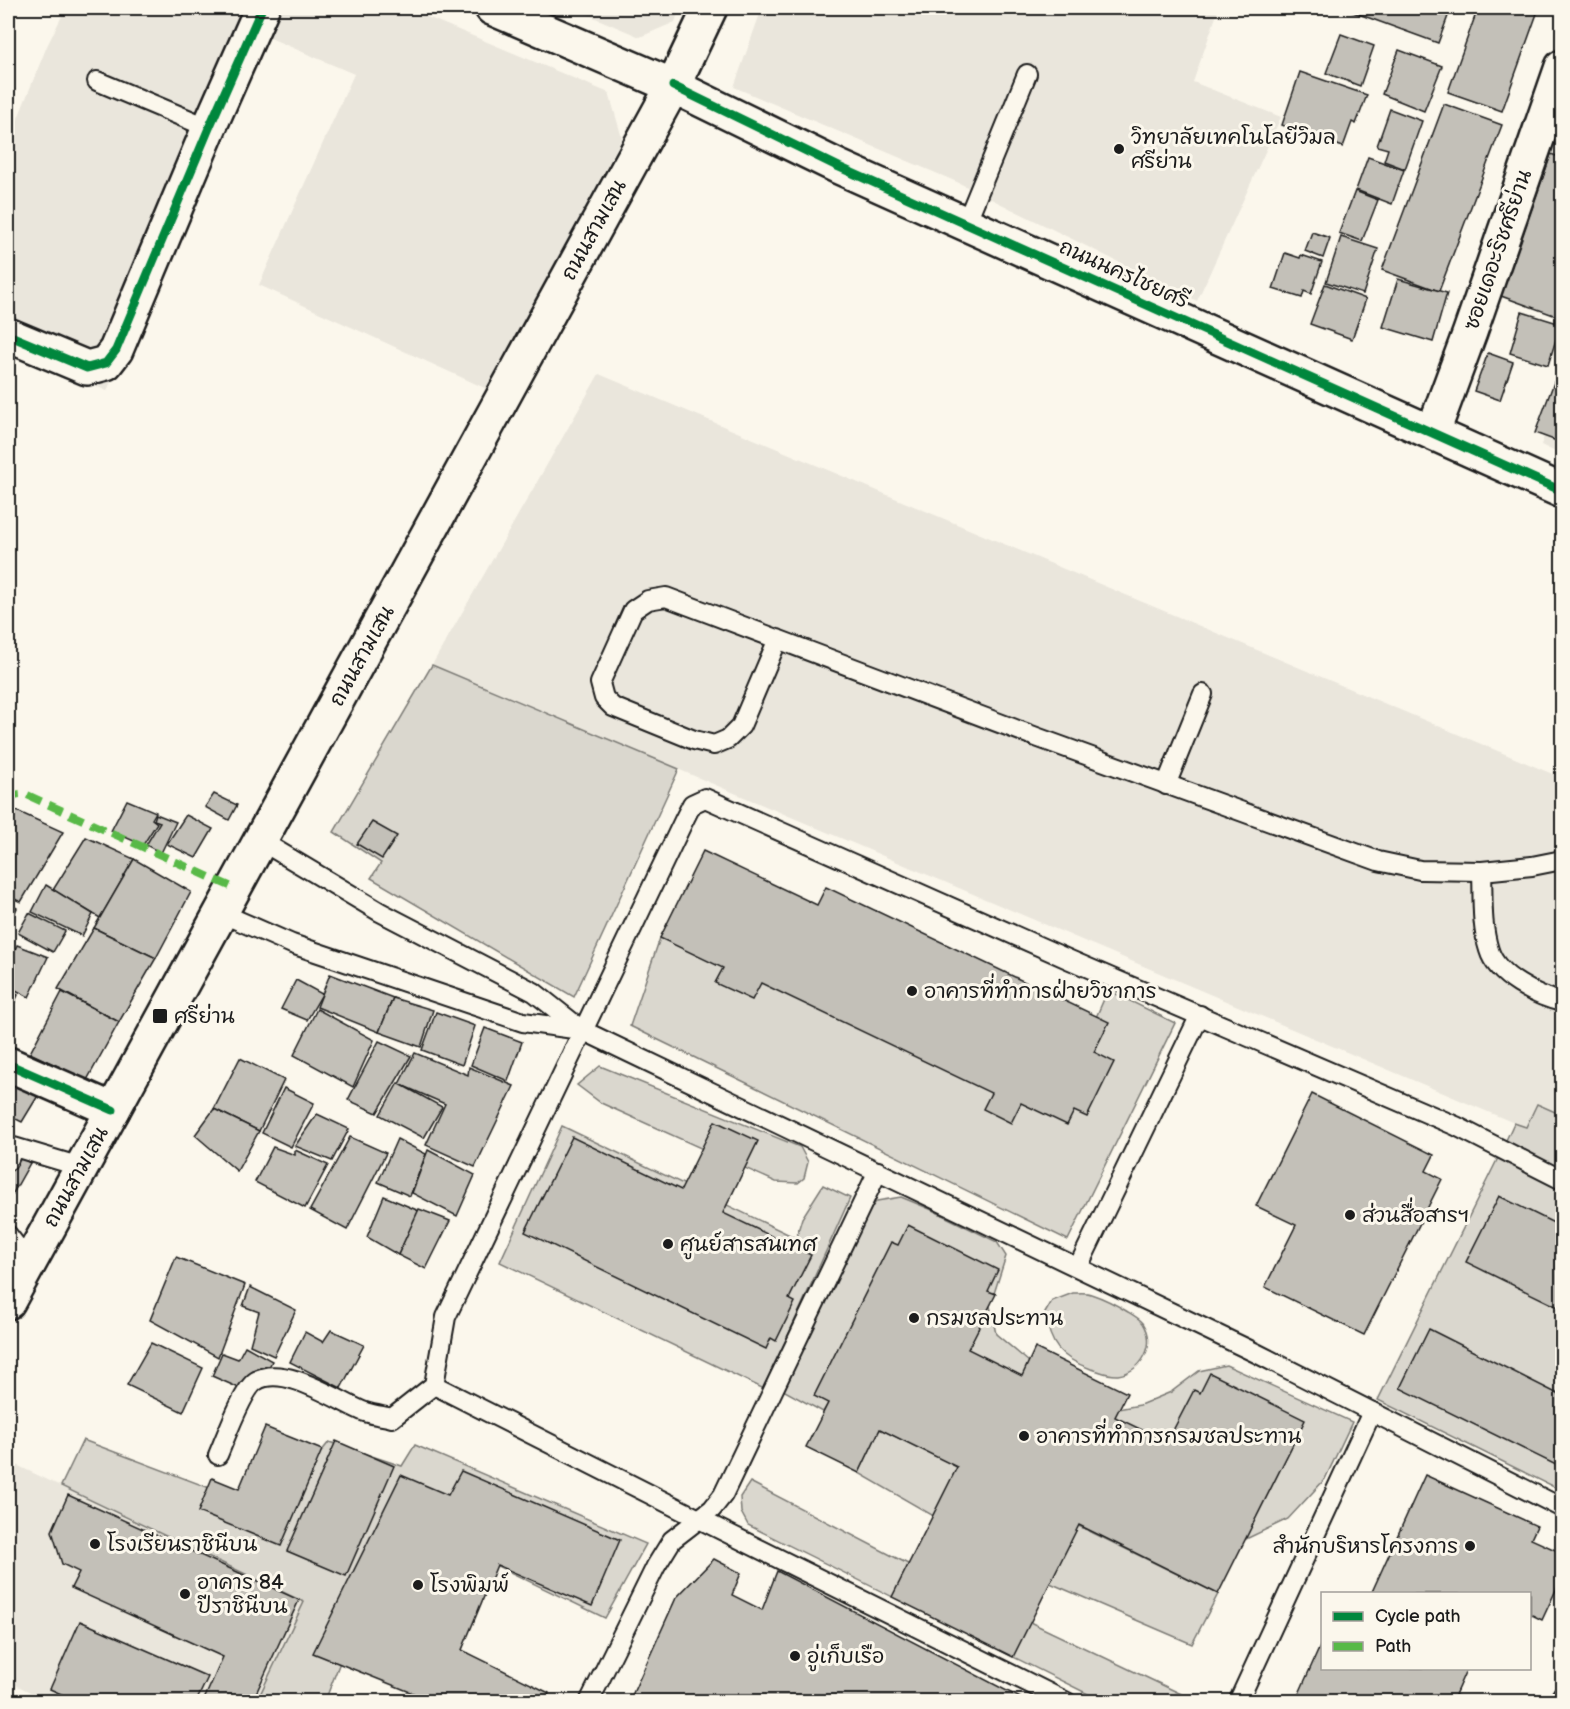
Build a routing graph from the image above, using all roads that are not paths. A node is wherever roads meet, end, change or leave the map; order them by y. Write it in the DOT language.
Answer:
graph roads {
  1 [pos="262,8"];
  2 [pos="492,8"];
  3 [pos="710,8"];
  4 [pos="1563,67"];
  5 [pos="1027,74"];
  6 [pos="97,81"];
  7 [pos="673,86"];
  8 [pos="209,128"];
  9 [pos="966,223"];
  10 [pos="8,335"];
  11 [pos="1433,432"];
  12 [pos="1563,491"];
  13 [pos="778,639"];
  14 [pos="1203,694"];
  15 [pos="1166,784"];
  16 [pos="261,841"];
  17 [pos="1563,860"];
  18 [pos="1482,872"];
  19 [pos="221,913"];
  20 [pos="1563,1002"];
  21 [pos="1200,1015"];
  22 [pos="582,1030"];
  23 [pos="8,1064"];
  24 [pos="113,1110"];
  25 [pos="10,1150"];
  26 [pos="81,1167"];
  27 [pos="878,1172"];
  28 [pos="1563,1180"];
  29 [pos="8,1235"];
  30 [pos="29,1262"];
  31 [pos="1078,1267"];
  32 [pos="8,1302"];
  33 [pos="434,1385"];
  34 [pos="1372,1412"];
  35 [pos="218,1455"];
  36 [pos="1563,1508"];
  37 [pos="699,1519"];
  38 [pos="1563,1695"];
  39 [pos="589,1701"];
  40 [pos="1067,1701"];
  41 [pos="1238,1701"];
  42 [pos="1559,1701"];
  1 -- 8 [label="street"];
  2 -- 7 [label="street, ถนนนครไชยศรี"];
  3 -- 7 [label="street, ถนนสามเสน"];
  4 -- 11 [label="street, ซอยเดอะริชศรีย่าน"];
  5 -- 9 [label="lane"];
  6 -- 8 [label="lane"];
  7 -- 9 [label="street, ถนนนครไชยศรี"];
  7 -- 16 [label="street, ถนนสามเสน"];
  8 -- 10 [label="street"];
  9 -- 11 [label="street, ถนนนครไชยศรี"];
  11 -- 12 [label="street, ถนนนครไชยศรี"];
  13 -- 13 [label="lane"];
  13 -- 15 [label="lane"];
  14 -- 15 [label="lane"];
  15 -- 18 [label="lane"];
  16 -- 19 [label="street, ถนนสามเสน"];
  16 -- 22 [label="lane"];
  17 -- 18 [label="lane"];
  18 -- 20 [label="lane"];
  19 -- 22 [label="lane"];
  19 -- 24 [label="street, ถนนสามเสน"];
  21 -- 22 [label="lane"];
  21 -- 28 [label="lane"];
  21 -- 31 [label="lane"];
  22 -- 27 [label="lane"];
  22 -- 33 [label="lane"];
  23 -- 24 [label="street"];
  24 -- 26 [label="street, ถนนสามเสน"];
  25 -- 26 [label="lane"];
  26 -- 30 [label="street, ถนนสามเสน"];
  27 -- 31 [label="lane"];
  27 -- 37 [label="lane"];
  29 -- 30 [label="lane"];
  30 -- 32 [label="street, ถนนสามเสน"];
  31 -- 34 [label="lane"];
  33 -- 35 [label="lane"];
  33 -- 37 [label="lane"];
  34 -- 36 [label="lane"];
  34 -- 41 [label="lane"];
  37 -- 39 [label="lane"];
  37 -- 40 [label="lane"];
  38 -- 42 [label="lane"];
}
